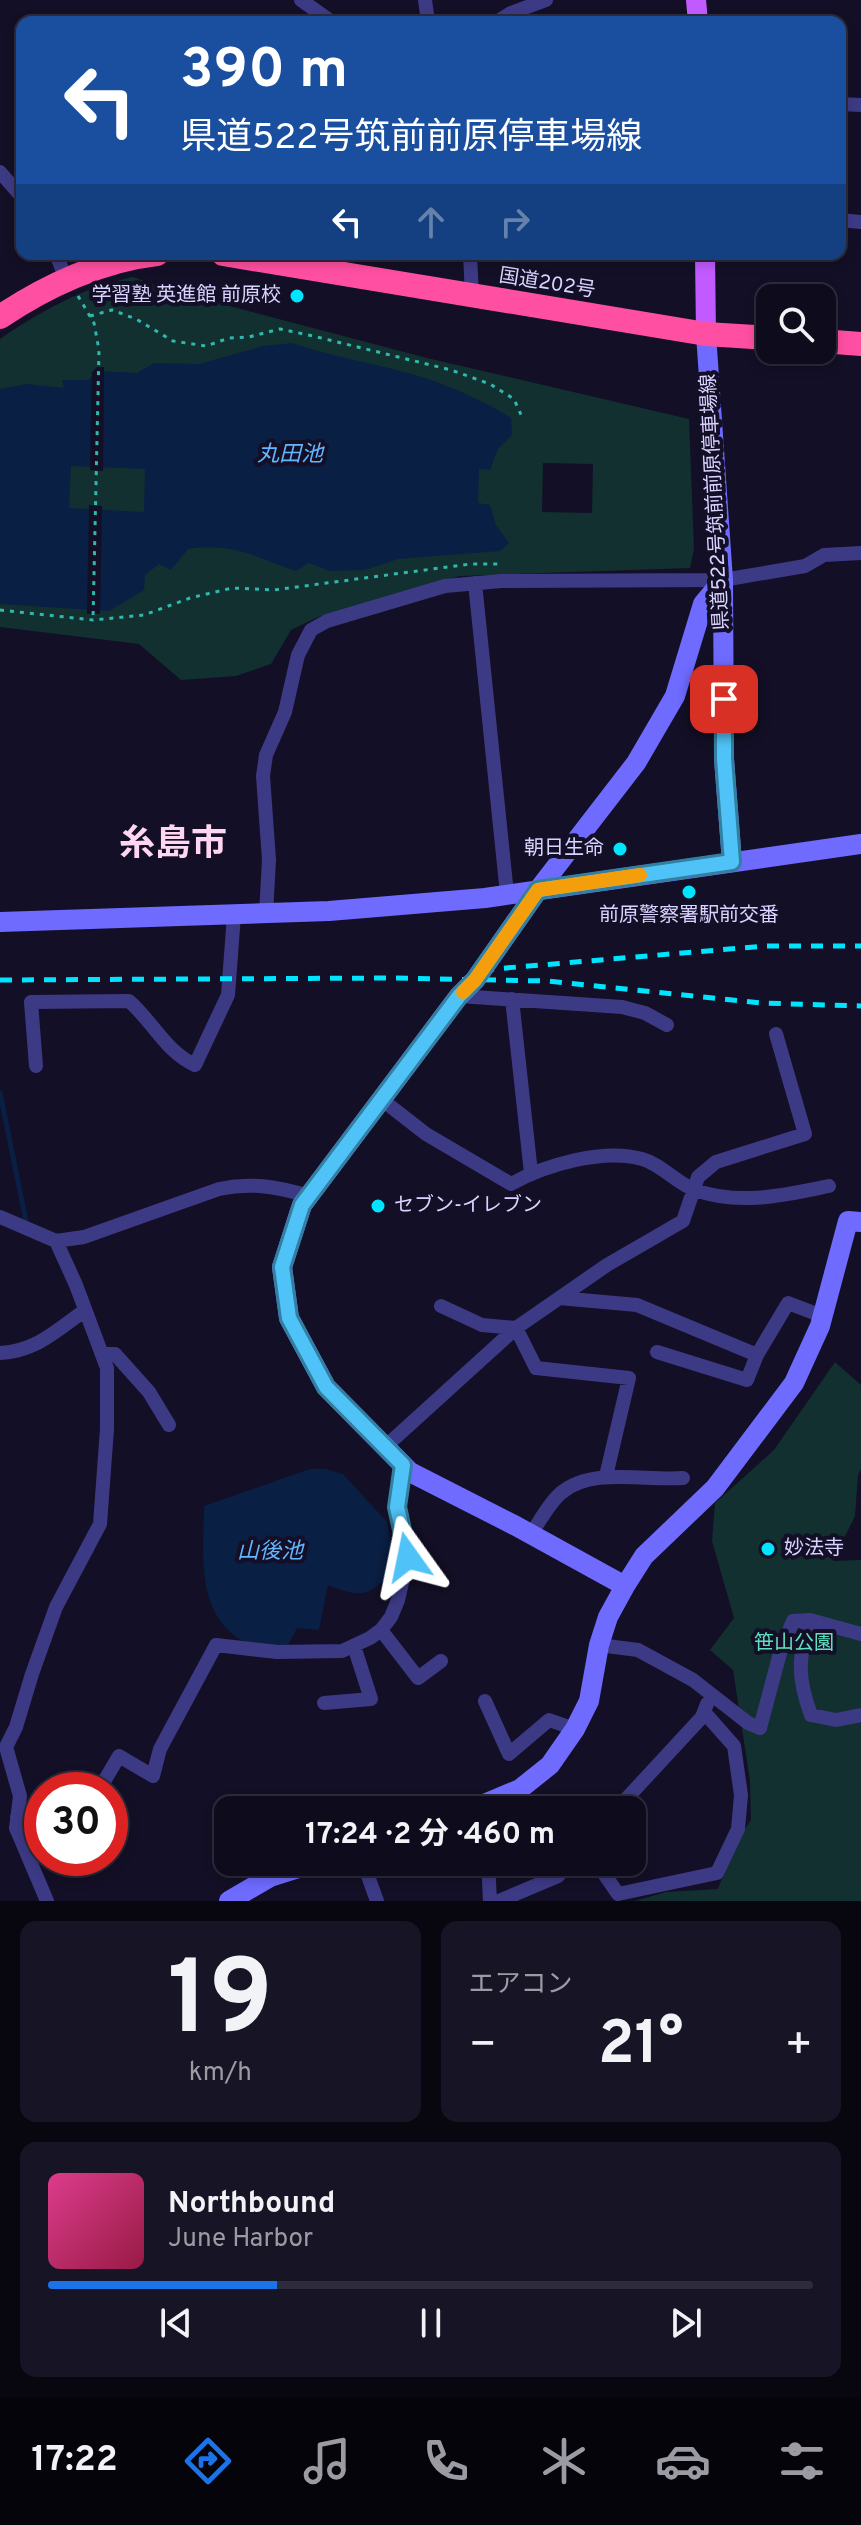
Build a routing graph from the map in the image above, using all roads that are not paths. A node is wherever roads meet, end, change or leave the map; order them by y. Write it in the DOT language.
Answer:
graph roads {
  1 [pos="301,0"];
  2 [pos="546,0"];
  3 [pos="324,16"];
  4 [pos="506,16"];
  5 [pos="0,172"];
  6 [pos="16,190"];
  7 [pos="58,260"];
  8 [pos="125,260"];
  9 [pos="259,260"];
  10 [pos="470,260"];
  11 [pos="705,260"];
  12 [pos="66,279"];
  13 [pos="472,296"];
  14 [pos="0,317"];
  15 [pos="706,334"];
  16 [pos="756,337"];
  17 [pos="836,342"];
  18 [pos="861,344"];
  19 [pos="861,553"];
  20 [pos="723,580"];
  21 [pos="475,583"];
  22 [pos="861,844"];
  23 [pos="732,862"];
  24 [pos="538,890"];
  25 [pos="507,894"];
  26 [pos="266,914"];
  27 [pos="234,915"];
  28 [pos="0,922"];
  29 [pos="459,996"];
  30 [pos="512,999"];
  31 [pos="667,1025"];
  32 [pos="776,1034"];
  33 [pos="36,1066"];
  34 [pos="381,1099"];
  35 [pos="531,1173"];
  36 [pos="829,1186"];
  37 [pos="695,1190"];
  38 [pos="309,1196"];
  39 [pos="0,1217"];
  40 [pos="861,1222"];
  41 [pos="56,1241"];
  42 [pos="559,1298"];
  43 [pos="441,1306"];
  44 [pos="84,1311"];
  45 [pos="822,1316"];
  46 [pos="516,1328"];
  47 [pos="657,1352"];
  48 [pos="0,1353"];
  49 [pos="102,1354"];
  50 [pos="757,1355"];
  51 [pos="169,1425"];
  52 [pos="385,1447"];
  53 [pos="403,1465"];
  54 [pos="606,1476"];
  55 [pos="683,1478"];
  56 [pos="531,1534"];
  57 [pos="625,1586"];
  58 [pos="810,1620"];
  59 [pos="381,1630"];
  60 [pos="861,1634"];
  61 [pos="599,1645"];
  62 [pos="354,1646"];
  63 [pos="441,1661"];
  64 [pos="711,1693"];
  65 [pos="485,1701"];
  66 [pos="324,1703"];
  67 [pos="704,1712"];
  68 [pos="861,1715"];
  69 [pos="575,1729"];
  70 [pos="6,1734"];
  71 [pos="110,1772"];
  72 [pos="504,1796"];
  73 [pos="629,1796"];
  74 [pos="16,1822"];
  75 [pos="24,1823"];
  76 [pos="0,1825"];
  77 [pos="273,1876"];
  78 [pos="368,1876"];
  79 [pos="489,1876"];
  80 [pos="558,1876"];
  81 [pos="606,1876"];
  82 [pos="47,1901"];
  83 [pos="229,1901"];
  84 [pos="377,1901"];
  85 [pos="490,1901"];
  86 [pos="499,1901"];
  1 -- 3 [label="street"];
  2 -- 4 [label="street"];
  5 -- 6 [label="street"];
  7 -- 12 [label="street"];
  8 -- 12 [label="highway"];
  9 -- 13 [label="highway, 国道202号"];
  10 -- 13 [label="street"];
  11 -- 15 [label="main road"];
  12 -- 14 [label="highway"];
  13 -- 15 [label="highway, 国道202号"];
  15 -- 16 [label="highway, 国道202号"];
  15 -- 20 [label="street, 県道522号筑前前原停車場線"];
  17 -- 18 [label="highway"];
  19 -- 20 [label="street"];
  20 -- 21 [label="street"];
  20 -- 23 [label="street, 県道522号筑前前原停車場線"];
  20 -- 24 [label="street"];
  21 -- 25 [label="street"];
  21 -- 26 [label="street"];
  22 -- 23 [label="street"];
  23 -- 24 [label="street"];
  24 -- 25 [label="street"];
  24 -- 29 [label="street"];
  25 -- 26 [label="street"];
  26 -- 27 [label="street"];
  27 -- 28 [label="street"];
  27 -- 33 [label="street"];
  29 -- 30 [label="street"];
  29 -- 34 [label="street"];
  30 -- 31 [label="street"];
  30 -- 35 [label="street"];
  32 -- 37 [label="street"];
  34 -- 35 [label="street"];
  34 -- 38 [label="street"];
  35 -- 37 [label="street"];
  36 -- 37 [label="street"];
  37 -- 42 [label="street"];
  38 -- 41 [label="street"];
  38 -- 52 [label="street"];
  39 -- 41 [label="street"];
  40 -- 45 [label="street"];
  41 -- 44 [label="street"];
  42 -- 46 [label="street"];
  42 -- 50 [label="street"];
  43 -- 46 [label="street"];
  44 -- 48 [label="street"];
  44 -- 49 [label="street"];
  45 -- 50 [label="street"];
  45 -- 57 [label="street"];
  46 -- 52 [label="street"];
  46 -- 54 [label="street"];
  47 -- 50 [label="street"];
  49 -- 51 [label="street"];
  49 -- 70 [label="street"];
  52 -- 53 [label="street"];
  53 -- 56 [label="street"];
  53 -- 59 [label="street"];
  54 -- 55 [label="street"];
  54 -- 56 [label="street"];
  56 -- 57 [label="street"];
  57 -- 61 [label="street"];
  58 -- 60 [label="street"];
  58 -- 64 [label="street"];
  58 -- 68 [label="street"];
  59 -- 62 [label="street"];
  59 -- 63 [label="street"];
  61 -- 64 [label="street"];
  61 -- 69 [label="street"];
  62 -- 66 [label="street"];
  62 -- 71 [label="street"];
  64 -- 67 [label="street"];
  65 -- 69 [label="street"];
  67 -- 73 [label="street"];
  67 -- 81 [label="street"];
  69 -- 72 [label="street"];
  70 -- 74 [label="street"];
  74 -- 75 [label="street"];
  74 -- 76 [label="street"];
  74 -- 82 [label="street"];
  77 -- 83 [label="street"];
  78 -- 84 [label="street"];
  79 -- 85 [label="street"];
  80 -- 86 [label="street"];
}
